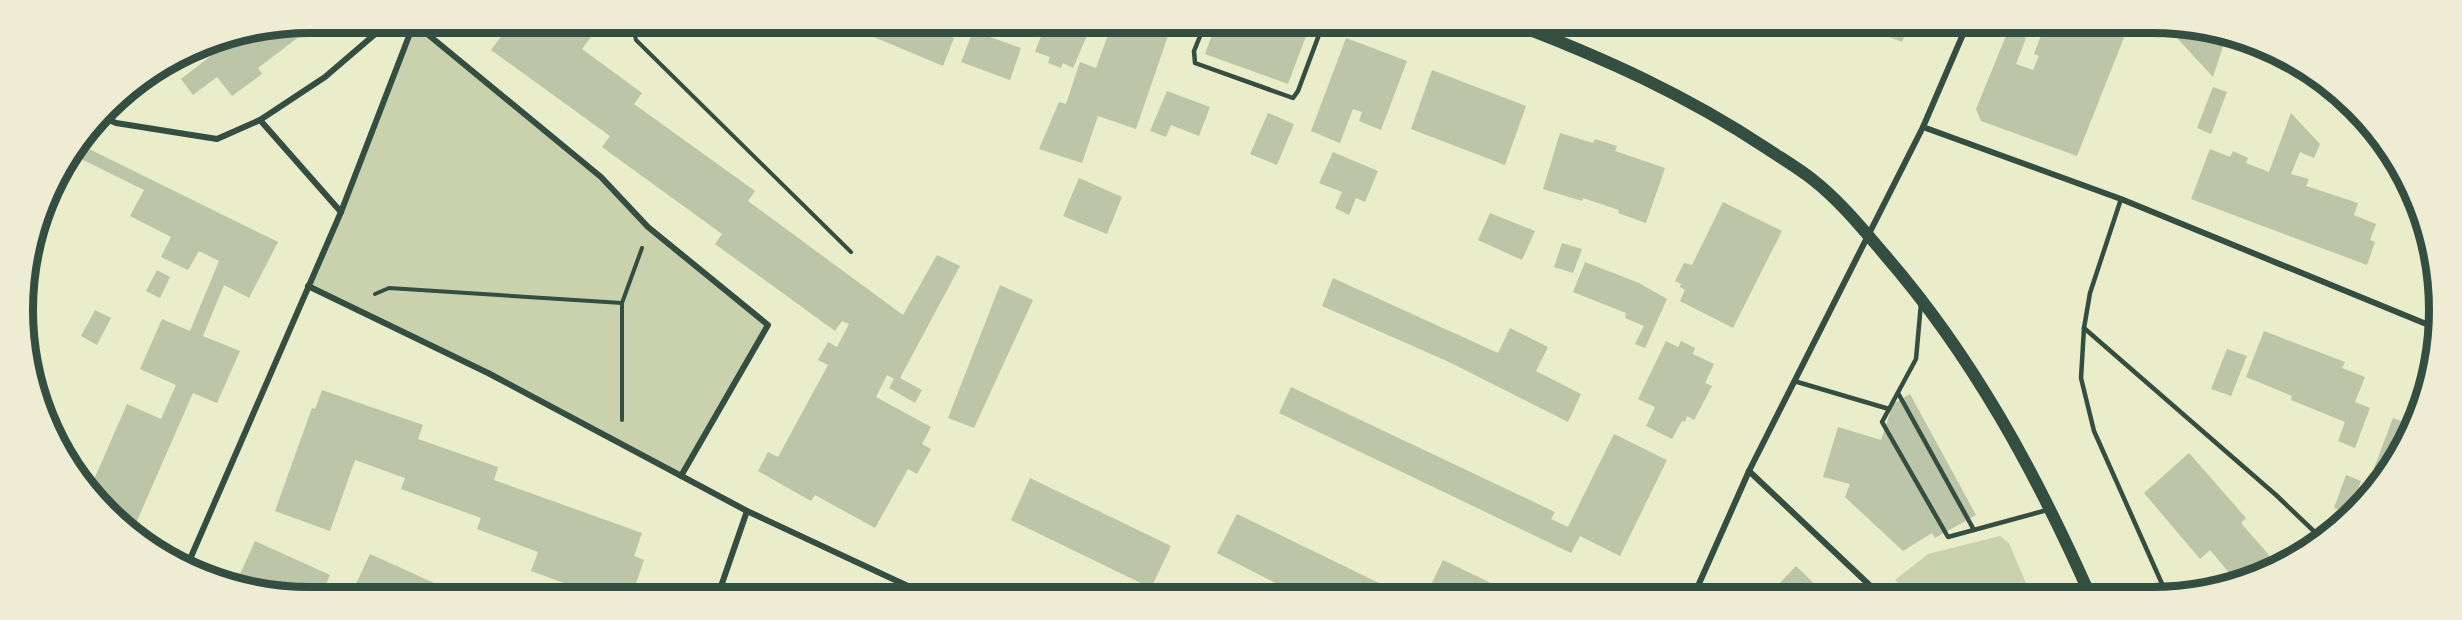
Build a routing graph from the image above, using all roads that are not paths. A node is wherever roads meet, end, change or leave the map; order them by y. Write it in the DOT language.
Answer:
graph roads {
  1 [pos="377,33"];
  2 [pos="410,33"];
  3 [pos="426,33"];
  4 [pos="1201,33"];
  5 [pos="1320,33"];
  6 [pos="1538,33"];
  7 [pos="1964,33"];
  8 [pos="109,120"];
  9 [pos="260,120"];
  10 [pos="1923,127"];
  11 [pos="2121,199"];
  12 [pos="341,212"];
  13 [pos="1868,235"];
  14 [pos="308,286"];
  15 [pos="1922,297"];
  16 [pos="2428,325"];
  17 [pos="2084,328"];
  18 [pos="1794,381"];
  19 [pos="1898,393"];
  20 [pos="1889,409"];
  21 [pos="1749,471"];
  22 [pos="681,476"];
  23 [pos="747,510"];
  24 [pos="2050,510"];
  25 [pos="1974,530"];
  26 [pos="2316,534"];
  27 [pos="190,559"];
  28 [pos="2163,586"];
  29 [pos="720,587"];
  30 [pos="910,587"];
  31 [pos="1698,587"];
  32 [pos="1872,587"];
  33 [pos="2086,587"];
  1 -- 9 [label="street"];
  2 -- 12 [label="street"];
  3 -- 22 [label="street"];
  4 -- 5 [label="lane"];
  6 -- 13 [label="main road"];
  7 -- 10 [label="street"];
  8 -- 9 [label="street"];
  9 -- 12 [label="street"];
  10 -- 11 [label="street"];
  10 -- 13 [label="street"];
  11 -- 16 [label="street"];
  11 -- 17 [label="lane"];
  12 -- 14 [label="street"];
  13 -- 15 [label="main road"];
  13 -- 18 [label="street"];
  14 -- 22 [label="street"];
  14 -- 27 [label="street"];
  15 -- 19 [label="lane"];
  15 -- 24 [label="main road"];
  17 -- 26 [label="lane"];
  17 -- 28 [label="lane"];
  18 -- 20 [label="lane"];
  18 -- 21 [label="street"];
  19 -- 20 [label="lane"];
  19 -- 25 [label="lane"];
  20 -- 25 [label="lane"];
  21 -- 31 [label="street"];
  21 -- 32 [label="street"];
  22 -- 23 [label="street"];
  23 -- 29 [label="street"];
  23 -- 30 [label="street"];
  24 -- 25 [label="lane"];
  24 -- 33 [label="main road"];
}
